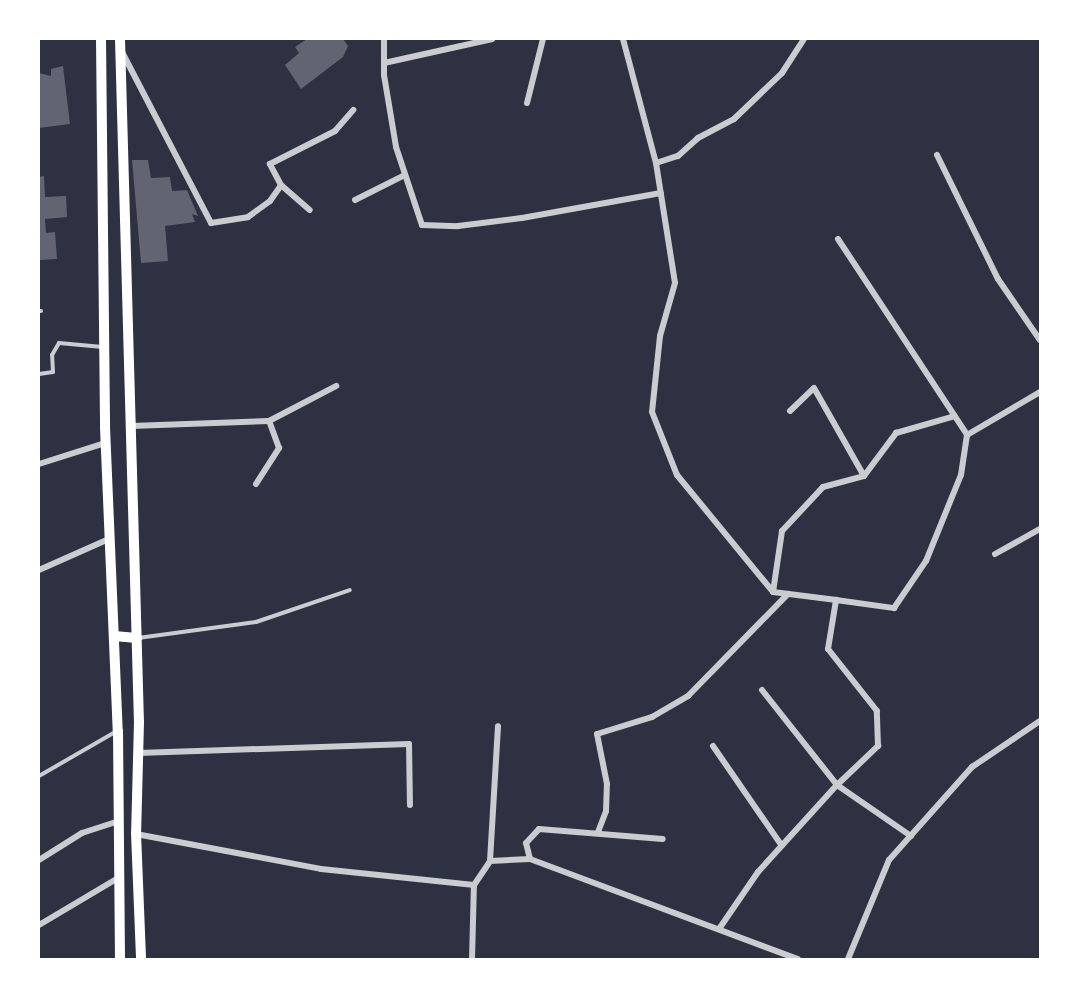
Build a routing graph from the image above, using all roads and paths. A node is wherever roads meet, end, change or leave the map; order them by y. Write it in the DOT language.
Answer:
graph roads {
  1 [pos="101,39"];
  2 [pos="384,39"];
  3 [pos="492,39"];
  4 [pos="543,39"];
  5 [pos="623,39"];
  6 [pos="804,39"];
  7 [pos="120,44"];
  8 [pos="384,63"];
  9 [pos="528,103"];
  10 [pos="352,110"];
  11 [pos="937,155"];
  12 [pos="656,163"];
  13 [pos="405,175"];
  14 [pos="281,185"];
  15 [pos="661,193"];
  16 [pos="356,200"];
  17 [pos="310,210"];
  18 [pos="838,239"];
  19 [pos="1040,340"];
  20 [pos="104,347"];
  21 [pos="39,374"];
  22 [pos="336,386"];
  23 [pos="1040,392"];
  24 [pos="790,411"];
  25 [pos="955,416"];
  26 [pos="269,421"];
  27 [pos="131,426"];
  28 [pos="967,435"];
  29 [pos="105,443"];
  30 [pos="39,464"];
  31 [pos="864,476"];
  32 [pos="256,484"];
  33 [pos="1040,529"];
  34 [pos="109,539"];
  35 [pos="996,554"];
  36 [pos="39,570"];
  37 [pos="350,590"];
  38 [pos="773,592"];
  39 [pos="788,594"];
  40 [pos="836,600"];
  41 [pos="114,636"];
  42 [pos="137,638"];
  43 [pos="762,690"];
  44 [pos="1040,721"];
  45 [pos="498,726"];
  46 [pos="118,731"];
  47 [pos="712,746"];
  48 [pos="138,753"];
  49 [pos="39,776"];
  50 [pos="837,785"];
  51 [pos="410,805"];
  52 [pos="118,821"];
  53 [pos="598,832"];
  54 [pos="136,834"];
  55 [pos="911,836"];
  56 [pos="663,839"];
  57 [pos="782,846"];
  58 [pos="530,859"];
  59 [pos="39,860"];
  60 [pos="490,861"];
  61 [pos="118,878"];
  62 [pos="474,885"];
  63 [pos="139,924"];
  64 [pos="39,925"];
  65 [pos="119,926"];
  66 [pos="719,929"];
  67 [pos="849,957"];
  68 [pos="120,959"];
  69 [pos="141,959"];
  70 [pos="472,959"];
  71 [pos="798,959"];
  72 [pos="858,959"];
  1 -- 20 [label="main road"];
  2 -- 8 [label="street"];
  3 -- 8 [label="street"];
  4 -- 9 [label="street"];
  5 -- 12 [label="street"];
  6 -- 12 [label="street"];
  7 -- 14 [label="street"];
  7 -- 27 [label="main road"];
  8 -- 13 [label="street"];
  10 -- 14 [label="street"];
  11 -- 19 [label="street"];
  12 -- 15 [label="street"];
  13 -- 15 [label="street"];
  13 -- 16 [label="street"];
  14 -- 17 [label="street"];
  15 -- 38 [label="street"];
  18 -- 25 [label="street"];
  20 -- 21 [label="lane"];
  20 -- 29 [label="main road"];
  22 -- 26 [label="street"];
  23 -- 28 [label="street"];
  24 -- 31 [label="street"];
  25 -- 28 [label="street"];
  25 -- 31 [label="street"];
  26 -- 27 [label="street"];
  26 -- 32 [label="street"];
  27 -- 42 [label="main road"];
  28 -- 40 [label="street"];
  29 -- 30 [label="street"];
  29 -- 34 [label="main road"];
  31 -- 38 [label="street"];
  33 -- 35 [label="street"];
  34 -- 36 [label="street"];
  34 -- 41 [label="main road"];
  37 -- 42 [label="lane"];
  38 -- 39 [label="street"];
  39 -- 40 [label="street"];
  39 -- 53 [label="street"];
  40 -- 50 [label="street"];
  41 -- 42 [label="main road"];
  41 -- 46 [label="main road"];
  42 -- 48 [label="main road"];
  43 -- 50 [label="street"];
  44 -- 55 [label="street"];
  45 -- 60 [label="street"];
  46 -- 49 [label="lane"];
  46 -- 52 [label="main road"];
  47 -- 57 [label="street"];
  48 -- 51 [label="street"];
  48 -- 54 [label="main road"];
  50 -- 55 [label="street"];
  50 -- 57 [label="street"];
  52 -- 59 [label="street"];
  52 -- 61 [label="main road"];
  53 -- 56 [label="street"];
  53 -- 58 [label="street"];
  54 -- 62 [label="street"];
  54 -- 63 [label="main road"];
  55 -- 67 [label="street"];
  57 -- 66 [label="street"];
  58 -- 60 [label="street"];
  58 -- 66 [label="street"];
  60 -- 62 [label="street"];
  61 -- 64 [label="street"];
  61 -- 65 [label="main road"];
  62 -- 70 [label="street"];
  63 -- 65 [label="main road"];
  63 -- 69 [label="main road"];
  65 -- 68 [label="main road"];
  66 -- 71 [label="street"];
  67 -- 72 [label="street"];
}
